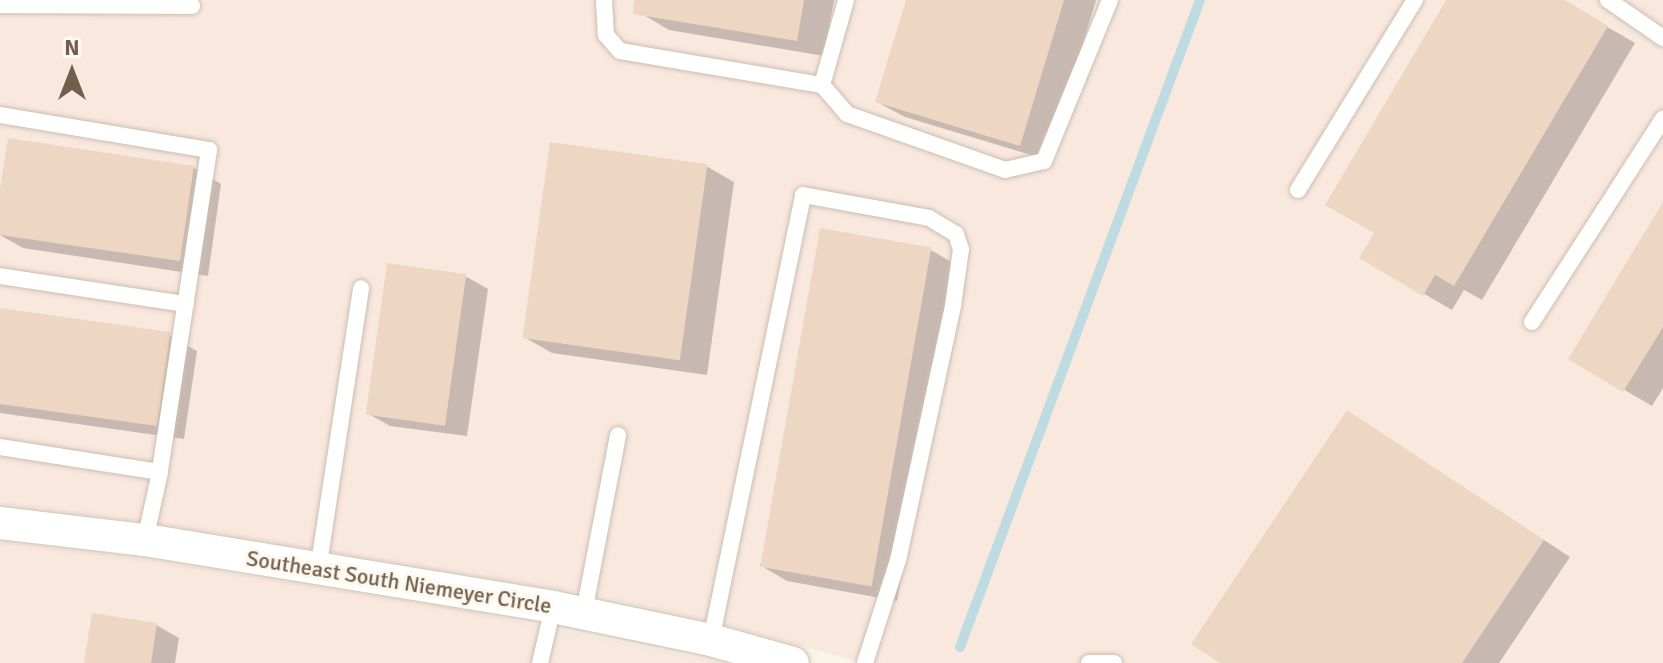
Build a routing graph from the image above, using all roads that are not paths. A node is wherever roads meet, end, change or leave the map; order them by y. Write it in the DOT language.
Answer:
graph roads {
  1 [pos="604,0"];
  2 [pos="846,0"];
  3 [pos="1110,0"];
  4 [pos="1415,0"];
  5 [pos="1608,0"];
  6 [pos="0,5"];
  7 [pos="192,6"];
  8 [pos="1663,38"];
  9 [pos="822,85"];
  10 [pos="0,115"];
  11 [pos="1663,119"];
  12 [pos="1298,190"];
  13 [pos="0,276"];
  14 [pos="361,288"];
  15 [pos="186,304"];
  16 [pos="1532,322"];
  17 [pos="618,435"];
  18 [pos="0,447"];
  19 [pos="160,472"];
  20 [pos="0,523"];
  21 [pos="145,540"];
  22 [pos="318,570"];
  23 [pos="569,610"];
  24 [pos="711,640"];
  25 [pos="761,659"];
  26 [pos="540,663"];
  27 [pos="793,663"];
  28 [pos="865,663"];
  29 [pos="1089,663"];
  30 [pos="1114,663"];
  1 -- 9 [label="lane"];
  2 -- 9 [label="lane"];
  3 -- 9 [label="lane"];
  4 -- 12 [label="lane"];
  5 -- 8 [label="lane"];
  6 -- 7 [label="lane"];
  10 -- 15 [label="lane"];
  11 -- 16 [label="lane"];
  13 -- 15 [label="lane"];
  14 -- 22 [label="lane"];
  15 -- 19 [label="lane"];
  17 -- 23 [label="lane"];
  18 -- 19 [label="lane"];
  19 -- 21 [label="lane"];
  20 -- 21 [label="street, Southeast South Niemeyer Circle"];
  21 -- 22 [label="street, Southeast South Niemeyer Circle"];
  22 -- 23 [label="street, Southeast South Niemeyer Circle"];
  23 -- 24 [label="street, Southeast South Niemeyer Circle"];
  23 -- 26 [label="lane"];
  24 -- 25 [label="street, Southeast South Niemeyer Circle"];
  24 -- 28 [label="lane"];
  25 -- 27 [label="street, Southeast South Niemeyer Circle"];
  29 -- 30 [label="lane"];
}
